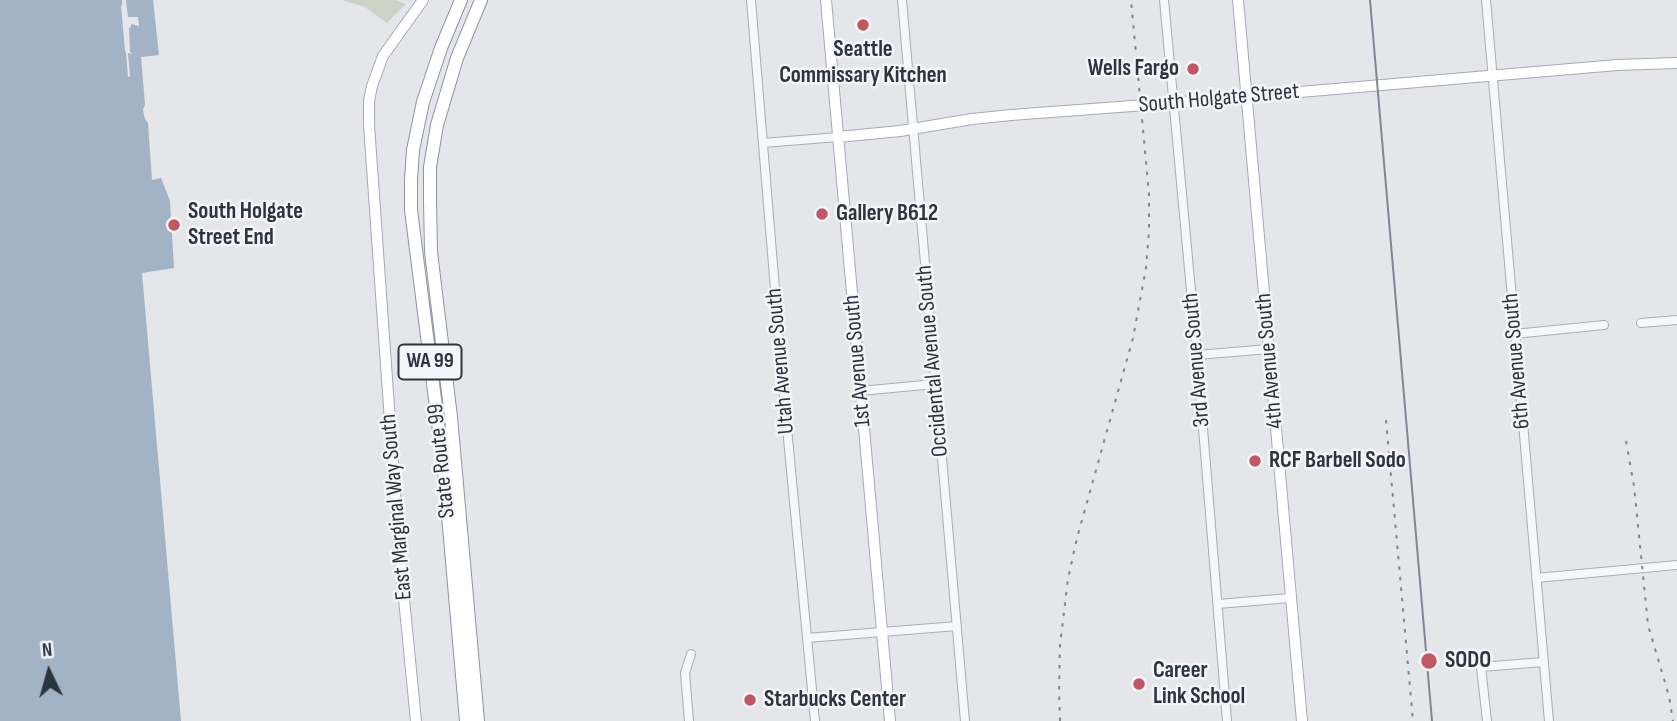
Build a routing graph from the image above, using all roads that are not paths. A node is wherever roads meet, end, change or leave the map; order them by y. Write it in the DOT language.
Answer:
graph roads {
  1 [pos="423,0"];
  2 [pos="481,0"];
  3 [pos="751,0"];
  4 [pos="826,0"];
  5 [pos="902,0"];
  6 [pos="1164,0"];
  7 [pos="1238,0"];
  8 [pos="1486,0"];
  9 [pos="459,5"];
  10 [pos="1677,63"];
  11 [pos="1492,76"];
  12 [pos="1246,97"];
  13 [pos="1174,103"];
  14 [pos="913,129"];
  15 [pos="838,137"];
  16 [pos="763,143"];
  17 [pos="1677,320"];
  18 [pos="1641,323"];
  19 [pos="1604,326"];
  20 [pos="1514,334"];
  21 [pos="1269,349"];
  22 [pos="1197,355"];
  23 [pos="935,384"];
  24 [pos="860,391"];
  25 [pos="1677,565"];
  26 [pos="1536,578"];
  27 [pos="1290,598"];
  28 [pos="1218,604"];
  29 [pos="957,626"];
  30 [pos="882,632"];
  31 [pos="807,638"];
  32 [pos="691,654"];
  33 [pos="1544,662"];
  34 [pos="416,721"];
  35 [pos="466,721"];
  36 [pos="478,721"];
  37 [pos="689,721"];
  38 [pos="815,721"];
  39 [pos="890,721"];
  40 [pos="965,721"];
  41 [pos="1227,721"];
  42 [pos="1302,721"];
  43 [pos="1487,721"];
  44 [pos="1549,721"];
  1 -- 34 [label="main road, East Marginal Way South"];
  2 -- 36 [label="highway, State Route 99 / WA 99"];
  3 -- 16 [label="street, Utah Avenue South"];
  4 -- 15 [label="main road, 1st Avenue South"];
  5 -- 14 [label="street, Occidental Avenue South"];
  6 -- 13 [label="street, 3rd Avenue South"];
  7 -- 12 [label="main road, 4th Avenue South"];
  8 -- 11 [label="street, 6th Avenue South"];
  9 -- 35 [label="highway, State Route 99 / WA 99"];
  10 -- 11 [label="main road, South Holgate Street"];
  11 -- 12 [label="main road, South Holgate Street"];
  11 -- 20 [label="street, 6th Avenue South"];
  12 -- 13 [label="main road, South Holgate Street"];
  12 -- 21 [label="main road, 4th Avenue South"];
  13 -- 14 [label="main road, South Holgate Street"];
  13 -- 22 [label="street, 3rd Avenue South"];
  14 -- 15 [label="main road, South Holgate Street"];
  14 -- 23 [label="street, Occidental Avenue South"];
  15 -- 16 [label="street, South Holgate Street"];
  15 -- 24 [label="main road, 1st Avenue South"];
  16 -- 31 [label="street, Utah Avenue South"];
  17 -- 18 [label="street"];
  19 -- 20 [label="street"];
  20 -- 26 [label="street, 6th Avenue South"];
  21 -- 22 [label="street"];
  21 -- 27 [label="main road, 4th Avenue South"];
  22 -- 28 [label="street, 3rd Avenue South"];
  23 -- 24 [label="street"];
  23 -- 29 [label="street, Occidental Avenue South"];
  24 -- 30 [label="main road, 1st Avenue South"];
  25 -- 26 [label="street"];
  26 -- 33 [label="street, 6th Avenue South"];
  27 -- 28 [label="street"];
  27 -- 42 [label="main road, 4th Avenue South"];
  28 -- 41 [label="street, 3rd Avenue South"];
  29 -- 30 [label="street"];
  29 -- 40 [label="street, Occidental Avenue South"];
  30 -- 31 [label="street"];
  30 -- 39 [label="main road, 1st Avenue South"];
  31 -- 38 [label="street, Utah Avenue South"];
  32 -- 37 [label="street"];
  33 -- 43 [label="street"];
  33 -- 44 [label="street, 6th Avenue South"];
}
